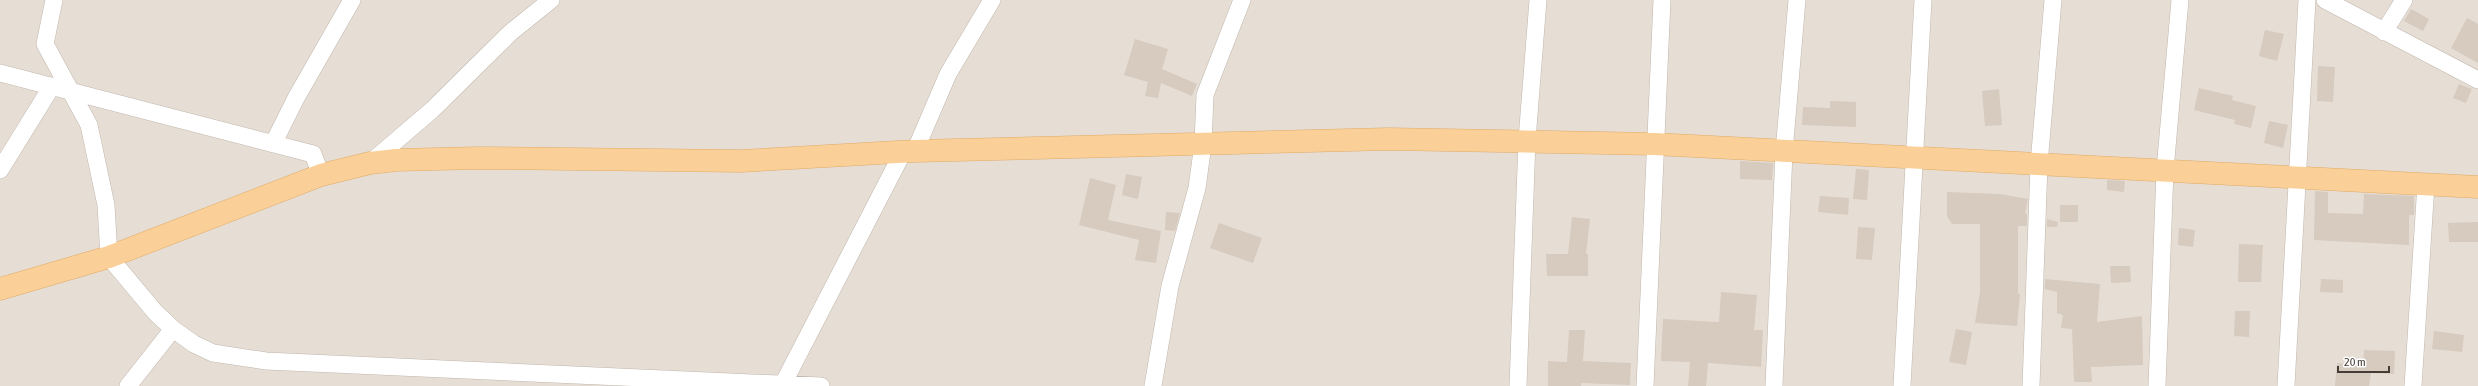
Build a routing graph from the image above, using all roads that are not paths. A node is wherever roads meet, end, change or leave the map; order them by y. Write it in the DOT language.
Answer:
graph roads {
  1 [pos="54,0"];
  2 [pos="352,0"];
  3 [pos="551,0"];
  4 [pos="992,0"];
  5 [pos="1242,0"];
  6 [pos="1538,0"];
  7 [pos="1662,0"];
  8 [pos="1797,0"];
  9 [pos="1923,0"];
  10 [pos="2053,0"];
  11 [pos="2180,0"];
  12 [pos="2307,0"];
  13 [pos="2325,0"];
  14 [pos="2404,0"];
  15 [pos="2384,32"];
  16 [pos="0,73"];
  17 [pos="2478,80"];
  18 [pos="52,86"];
  19 [pos="71,91"];
  20 [pos="1527,140"];
  21 [pos="273,144"];
  22 [pos="1203,144"];
  23 [pos="1654,144"];
  24 [pos="909,151"];
  25 [pos="1784,152"];
  26 [pos="1913,159"];
  27 [pos="370,163"];
  28 [pos="2039,164"];
  29 [pos="0,170"];
  30 [pos="2166,170"];
  31 [pos="321,176"];
  32 [pos="2297,177"];
  33 [pos="2426,184"];
  34 [pos="2478,187"];
  35 [pos="109,257"];
  36 [pos="0,289"];
  37 [pos="173,330"];
  38 [pos="783,385"];
  39 [pos="128,386"];
  40 [pos="822,386"];
  41 [pos="1153,386"];
  42 [pos="1518,386"];
  43 [pos="1645,386"];
  44 [pos="1774,386"];
  45 [pos="1902,386"];
  46 [pos="2031,386"];
  47 [pos="2157,386"];
  48 [pos="2286,386"];
  49 [pos="2413,386"];
  1 -- 19 [label="street"];
  2 -- 21 [label="street"];
  3 -- 27 [label="street"];
  4 -- 24 [label="street"];
  5 -- 22 [label="street"];
  6 -- 20 [label="street"];
  7 -- 23 [label="street"];
  8 -- 25 [label="street"];
  9 -- 26 [label="street"];
  10 -- 28 [label="street"];
  11 -- 30 [label="street"];
  12 -- 32 [label="street"];
  13 -- 15 [label="street"];
  14 -- 15 [label="street"];
  15 -- 17 [label="street"];
  16 -- 18 [label="street"];
  18 -- 19 [label="street"];
  18 -- 29 [label="street"];
  19 -- 21 [label="street"];
  19 -- 35 [label="street"];
  20 -- 22 [label="main road"];
  20 -- 23 [label="main road"];
  20 -- 42 [label="street"];
  21 -- 31 [label="street"];
  22 -- 24 [label="main road"];
  22 -- 41 [label="street"];
  23 -- 25 [label="main road"];
  23 -- 43 [label="street"];
  24 -- 27 [label="main road"];
  24 -- 38 [label="street"];
  25 -- 26 [label="main road"];
  25 -- 44 [label="street"];
  26 -- 28 [label="main road"];
  26 -- 45 [label="street"];
  27 -- 31 [label="main road"];
  28 -- 30 [label="main road"];
  28 -- 46 [label="street"];
  30 -- 32 [label="main road"];
  30 -- 47 [label="street"];
  31 -- 35 [label="main road"];
  32 -- 33 [label="main road"];
  32 -- 48 [label="street"];
  33 -- 34 [label="main road"];
  33 -- 49 [label="street"];
  35 -- 36 [label="main road"];
  35 -- 37 [label="street"];
  37 -- 38 [label="street"];
  37 -- 39 [label="street"];
  38 -- 40 [label="street"];
}
